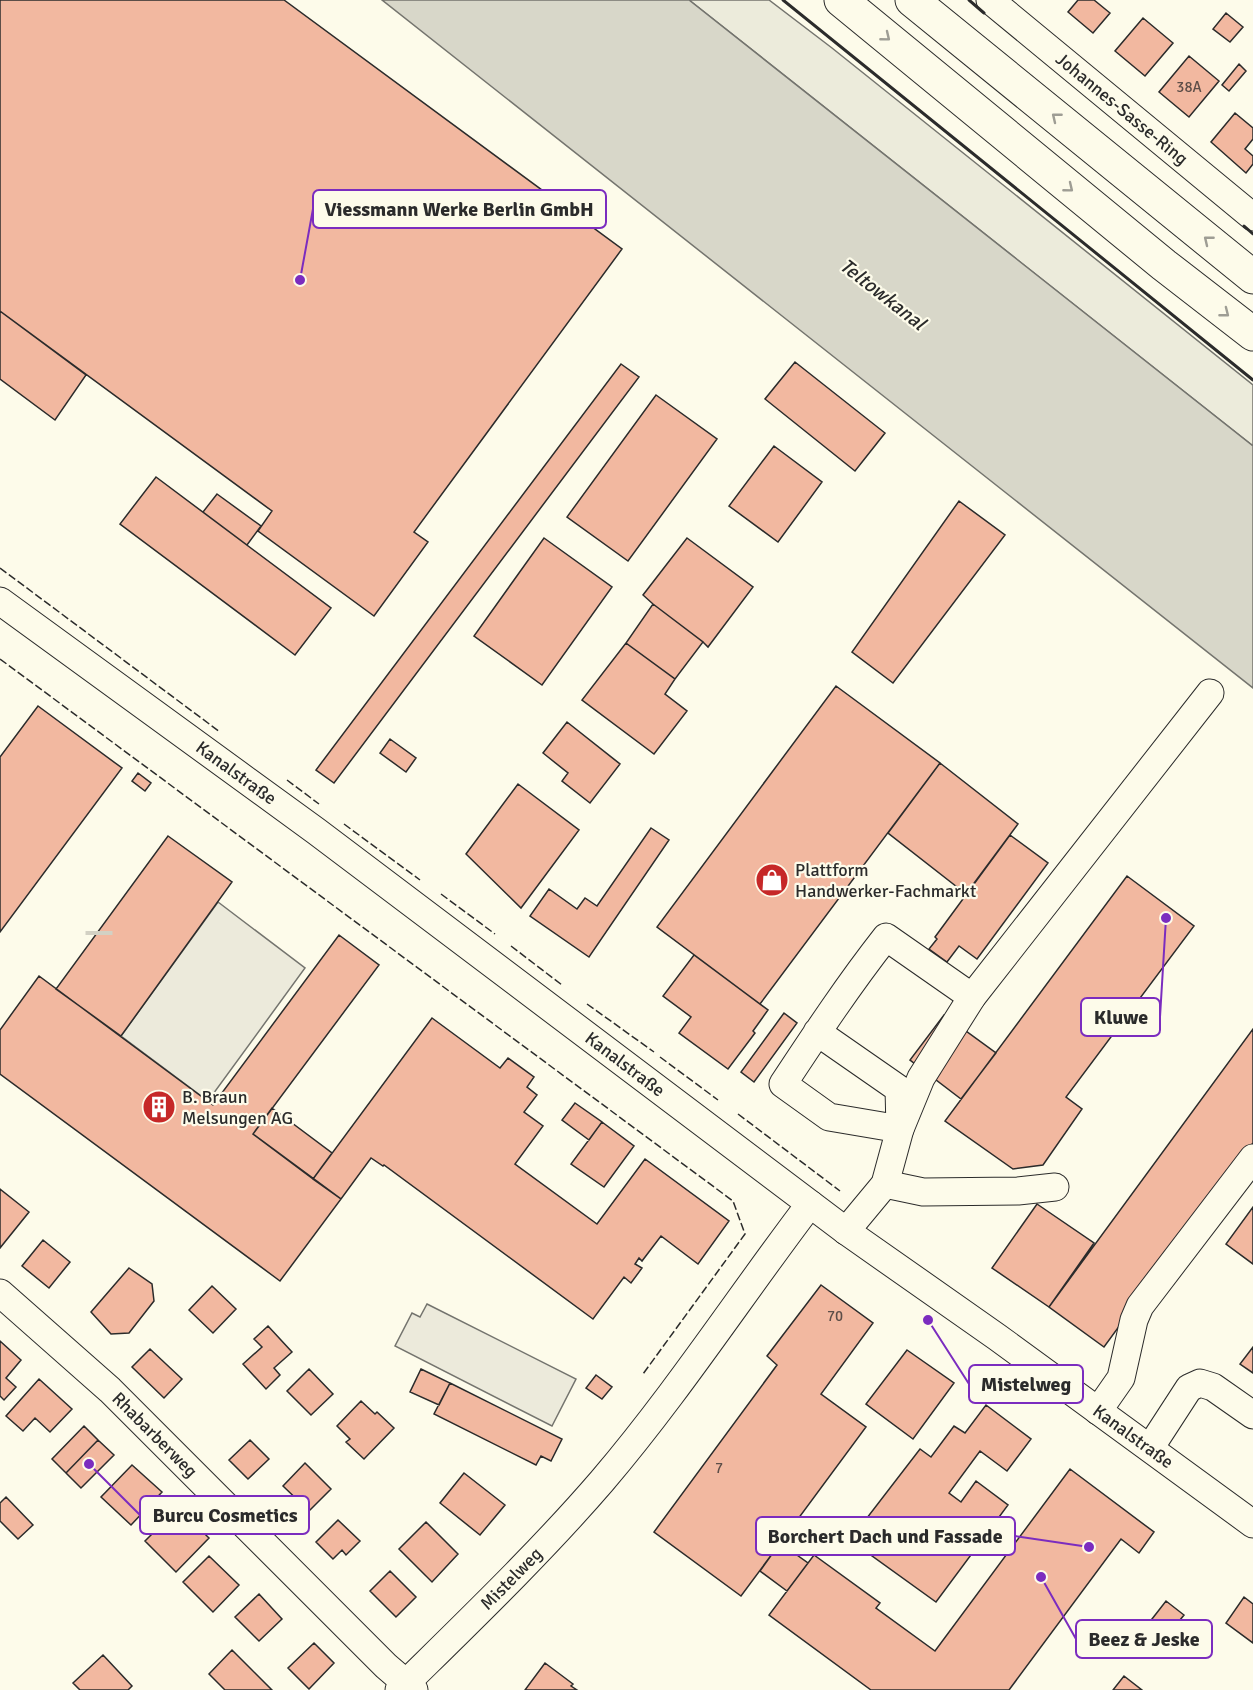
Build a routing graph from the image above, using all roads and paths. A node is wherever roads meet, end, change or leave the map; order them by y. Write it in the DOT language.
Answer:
graph roads {
  1 [pos="841,0"];
  2 [pos="912,0"];
  3 [pos="990,0"];
  4 [pos="1253,217"];
  5 [pos="1253,277"];
  6 [pos="1253,334"];
  7 [pos="0,601"];
  8 [pos="1210,693"];
  9 [pos="972,997"];
  10 [pos="817,1032"];
  11 [pos="900,1129"];
  12 [pos="1253,1158"];
  13 [pos="885,1184"];
  14 [pos="1054,1187"];
  15 [pos="810,1204"];
  16 [pos="846,1231"];
  17 [pos="0,1293"];
  18 [pos="1098,1410"];
  19 [pos="1253,1415"];
  20 [pos="1150,1448"];
  21 [pos="1253,1524"];
  22 [pos="407,1688"];
  1 -- 6 [label="highway, one-way"];
  5 -- 2 [label="highway, one-way"];
  3 -- 4 [label="street, Johannes-Sasse-Ring"];
  7 -- 15 [label="street, Kanalstraße"];
  8 -- 9 [label="street"];
  9 -- 10 [label="street"];
  9 -- 11 [label="street"];
  10 -- 11 [label="street"];
  10 -- 11 [label="street"];
  11 -- 13 [label="street"];
  12 -- 18 [label="street"];
  13 -- 14 [label="street"];
  13 -- 16 [label="street"];
  15 -- 16 [label="street, Kanalstraße"];
  15 -- 22 [label="street, Mistelweg"];
  16 -- 18 [label="street, Kanalstraße"];
  17 -- 22 [label="street, Rhabarberweg"];
  18 -- 20 [label="street, Kanalstraße"];
  19 -- 20 [label="street"];
  20 -- 21 [label="street, Kanalstraße"];
}
